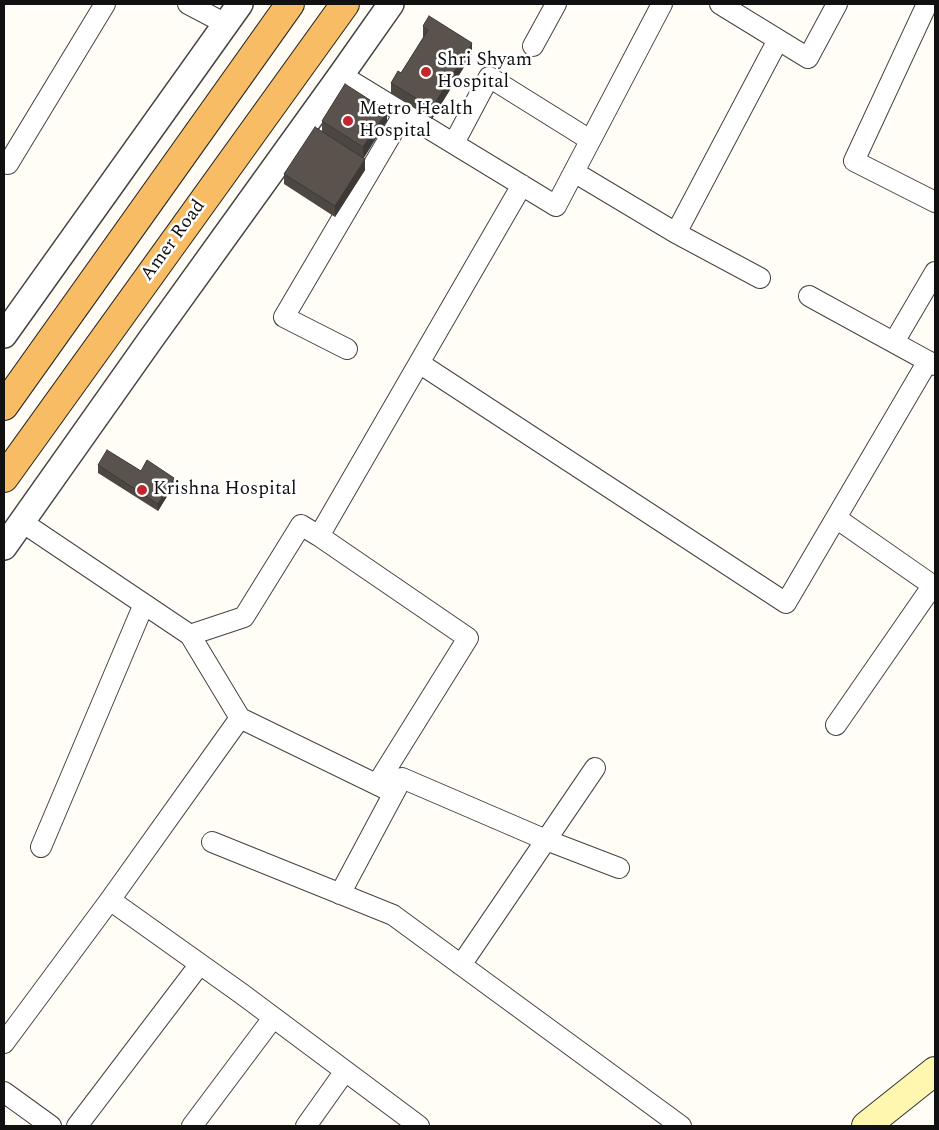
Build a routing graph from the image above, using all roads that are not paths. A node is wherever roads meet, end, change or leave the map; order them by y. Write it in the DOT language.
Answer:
graph roads {
  1 [pos="105,4"];
  2 [pos="188,4"];
  3 [pos="240,4"];
  4 [pos="290,4"];
  5 [pos="345,4"];
  6 [pos="391,4"];
  7 [pos="556,4"];
  8 [pos="662,4"];
  9 [pos="837,4"];
  10 [pos="927,4"];
  11 [pos="727,6"];
  12 [pos="226,24"];
  13 [pos="778,40"];
  14 [pos="533,46"];
  15 [pos="341,75"];
  16 [pos="404,113"];
  17 [pos="590,140"];
  18 [pos="454,143"];
  19 [pos="4,162"];
  20 [pos="574,172"];
  21 [pos="522,185"];
  22 [pos="935,202"];
  23 [pos="676,233"];
  24 [pos="935,272"];
  25 [pos="760,278"];
  26 [pos="809,296"];
  27 [pos="4,335"];
  28 [pos="894,342"];
  29 [pos="348,349"];
  30 [pos="419,363"];
  31 [pos="932,363"];
  32 [pos="4,406"];
  33 [pos="4,478"];
  34 [pos="836,518"];
  35 [pos="22,522"];
  36 [pos="319,536"];
  37 [pos="4,547"];
  38 [pos="934,586"];
  39 [pos="144,604"];
  40 [pos="190,636"];
  41 [pos="240,718"];
  42 [pos="836,725"];
  43 [pos="595,768"];
  44 [pos="386,788"];
  45 [pos="546,840"];
  46 [pos="212,842"];
  47 [pos="40,847"];
  48 [pos="619,868"];
  49 [pos="340,894"];
  50 [pos="110,900"];
  51 [pos="200,964"];
  52 [pos="460,965"];
  53 [pos="273,1018"];
  54 [pos="4,1044"];
  55 [pos="935,1071"];
  56 [pos="345,1072"];
  57 [pos="4,1092"];
  58 [pos="416,1125"];
  59 [pos="51,1126"];
  60 [pos="77,1126"];
  61 [pos="192,1126"];
  62 [pos="306,1126"];
  63 [pos="680,1126"];
  64 [pos="866,1126"];
  1 -- 19 [label="street"];
  2 -- 12 [label="street"];
  3 -- 12 [label="street"];
  4 -- 32 [label="highway"];
  5 -- 33 [label="highway, Amer Road"];
  6 -- 15 [label="street"];
  7 -- 14 [label="street"];
  8 -- 17 [label="street"];
  9 -- 13 [label="street"];
  10 -- 22 [label="street"];
  11 -- 13 [label="street"];
  12 -- 27 [label="street"];
  13 -- 23 [label="street"];
  15 -- 16 [label="street"];
  15 -- 35 [label="street"];
  16 -- 18 [label="street"];
  16 -- 29 [label="street"];
  17 -- 18 [label="street"];
  17 -- 20 [label="street"];
  18 -- 21 [label="street"];
  20 -- 21 [label="street"];
  20 -- 23 [label="street"];
  21 -- 30 [label="street"];
  23 -- 25 [label="street"];
  24 -- 28 [label="street"];
  26 -- 28 [label="street"];
  28 -- 31 [label="street"];
  30 -- 34 [label="street"];
  30 -- 36 [label="street"];
  31 -- 34 [label="street"];
  34 -- 38 [label="street"];
  35 -- 37 [label="street"];
  35 -- 39 [label="street"];
  36 -- 40 [label="street"];
  36 -- 44 [label="street"];
  38 -- 42 [label="street"];
  39 -- 40 [label="street"];
  39 -- 47 [label="street"];
  40 -- 41 [label="street"];
  41 -- 44 [label="street"];
  41 -- 50 [label="street"];
  43 -- 45 [label="street"];
  44 -- 45 [label="street"];
  44 -- 49 [label="street"];
  45 -- 48 [label="street"];
  45 -- 52 [label="street"];
  46 -- 49 [label="street"];
  49 -- 52 [label="street"];
  50 -- 51 [label="street"];
  50 -- 54 [label="street"];
  51 -- 53 [label="street"];
  51 -- 60 [label="street"];
  52 -- 63 [label="street"];
  53 -- 56 [label="street"];
  53 -- 61 [label="street"];
  55 -- 64 [label="main road"];
  56 -- 58 [label="street"];
  56 -- 62 [label="street"];
  57 -- 59 [label="street"];
}
